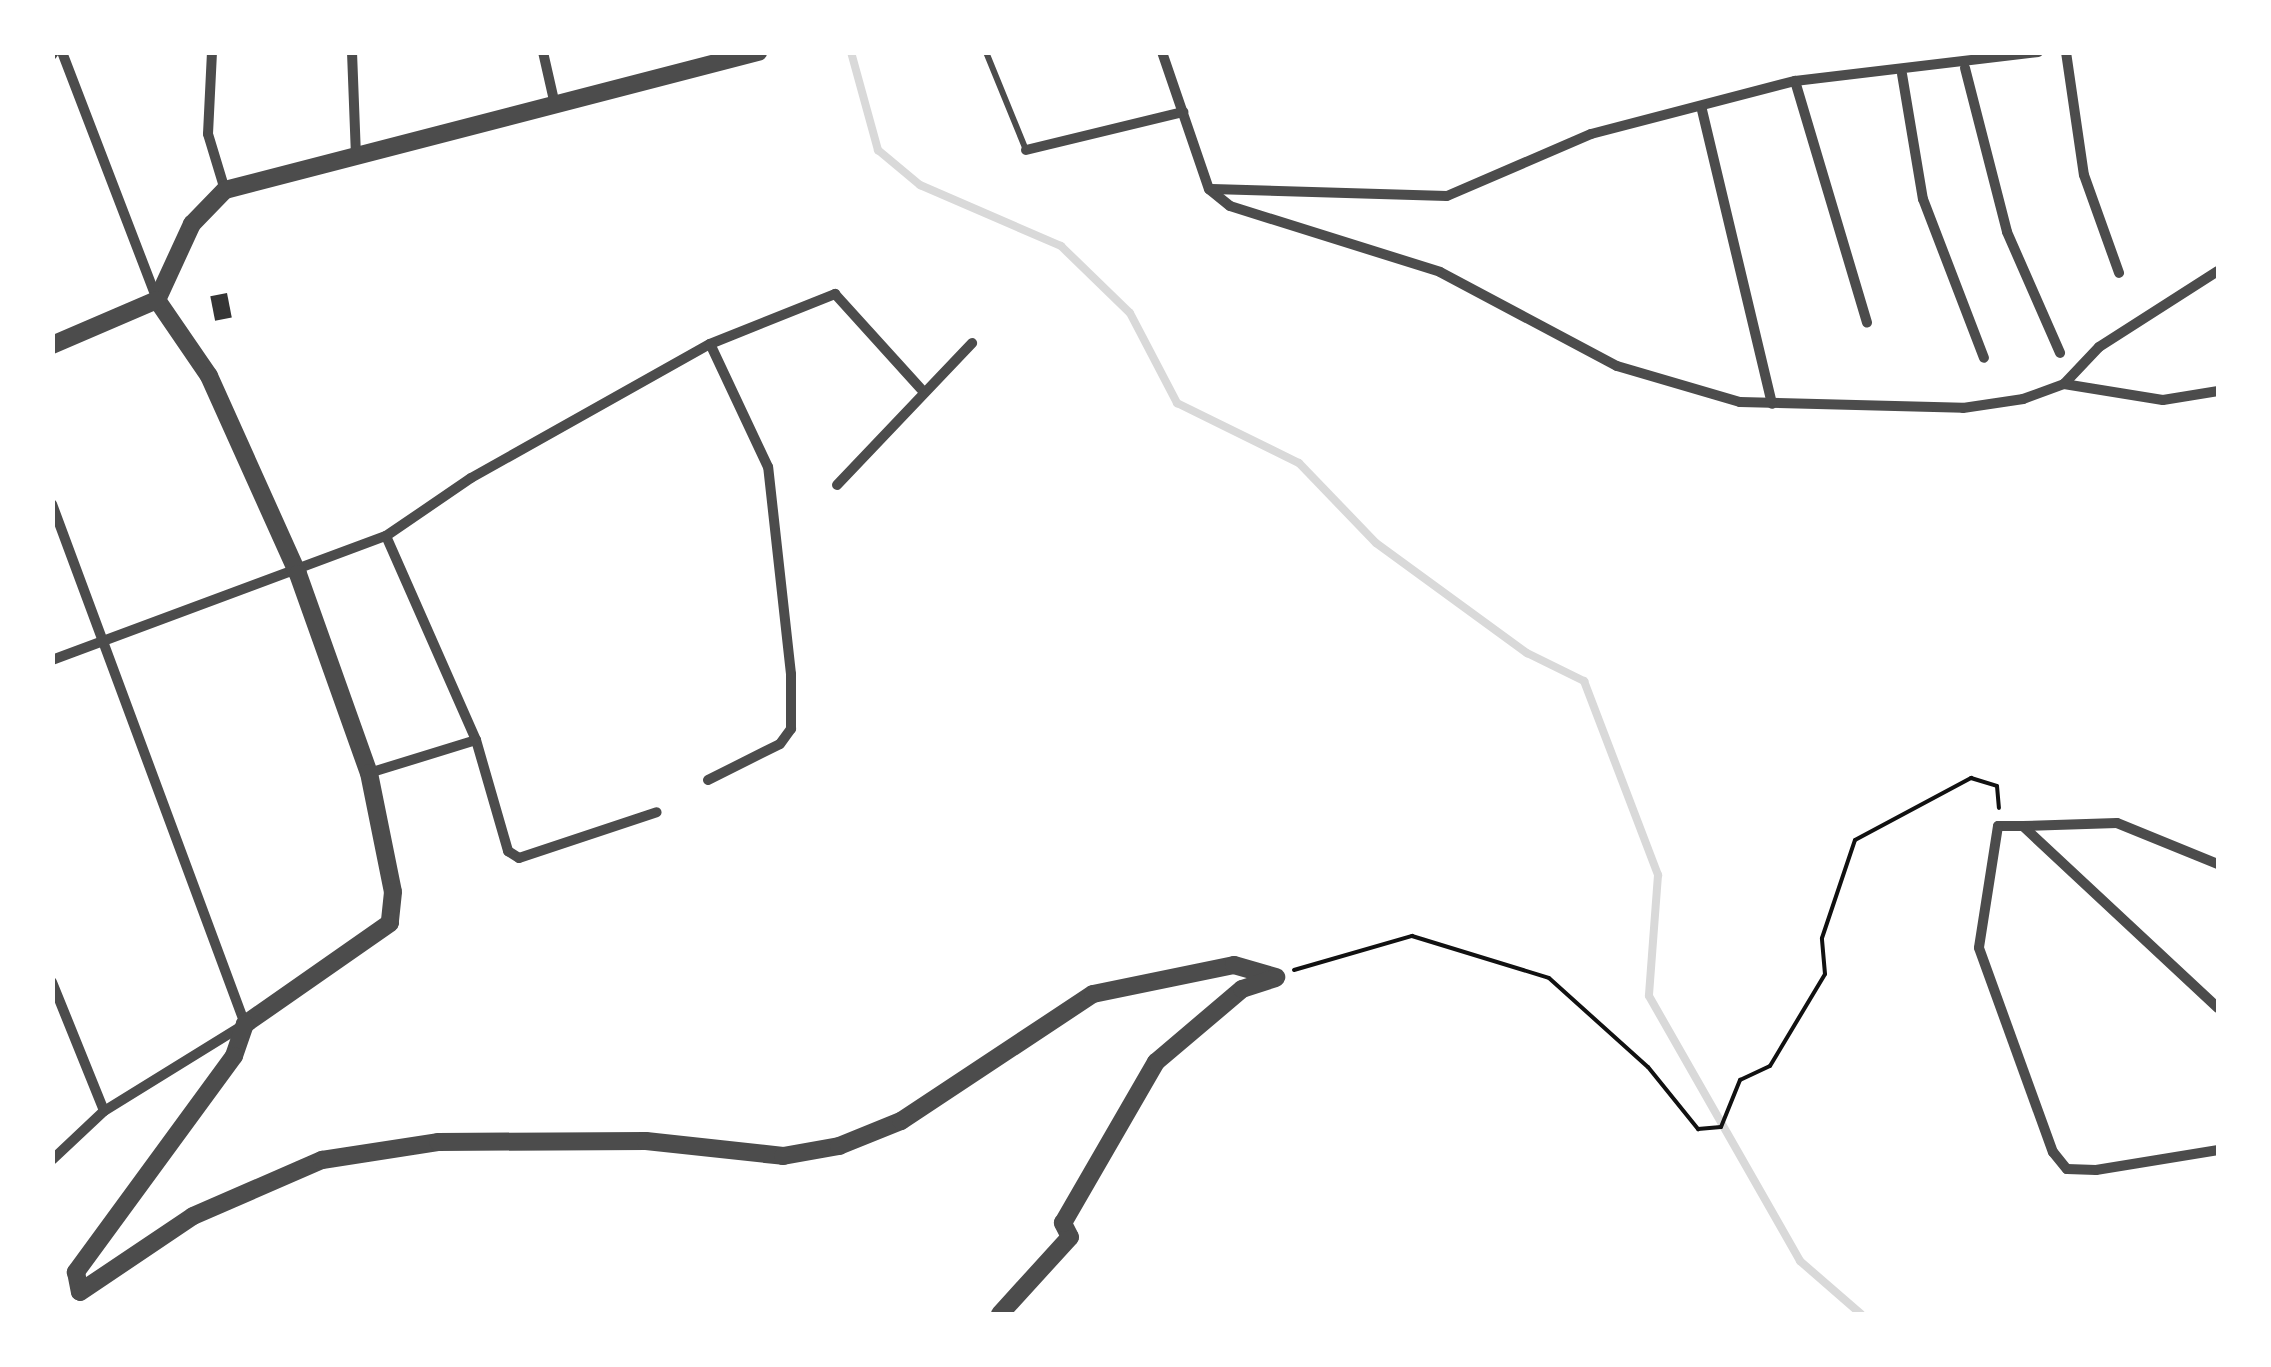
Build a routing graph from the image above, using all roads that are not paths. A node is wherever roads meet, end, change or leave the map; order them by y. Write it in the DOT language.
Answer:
graph roads {
  1 [pos="62,52"];
  2 [pos="212,52"];
  3 [pos="352,52"];
  4 [pos="542,52"];
  5 [pos="758,52"];
  6 [pos="986,52"];
  7 [pos="1162,52"];
  8 [pos="2038,52"];
  9 [pos="2066,52"];
  10 [pos="1965,68"];
  11 [pos="1902,74"];
  12 [pos="1795,81"];
  13 [pos="556,109"];
  14 [pos="1702,110"];
  15 [pos="1183,112"];
  16 [pos="1026,150"];
  17 [pos="356,157"];
  18 [pos="1209,189"];
  19 [pos="225,190"];
  20 [pos="2218,271"];
  21 [pos="2119,273"];
  22 [pos="157,300"];
  23 [pos="1867,322"];
  24 [pos="972,343"];
  25 [pos="710,344"];
  26 [pos="52,345"];
  27 [pos="2060,353"];
  28 [pos="1984,358"];
  29 [pos="2064,384"];
  30 [pos="922,389"];
  31 [pos="2218,391"];
  32 [pos="1772,404"];
  33 [pos="838,485"];
  34 [pos="52,504"];
  35 [pos="386,536"];
  36 [pos="298,574"];
  37 [pos="101,646"];
  38 [pos="52,660"];
  39 [pos="476,740"];
  40 [pos="368,773"];
  41 [pos="708,780"];
  42 [pos="657,812"];
  43 [pos="2023,826"];
  44 [pos="2218,864"];
  45 [pos="52,982"];
  46 [pos="2218,1008"];
  47 [pos="244,1024"];
  48 [pos="104,1112"];
  49 [pos="2218,1150"];
  50 [pos="52,1160"];
  51 [pos="1000,1314"];
  1 -- 22 [label="street"];
  2 -- 19 [label="street"];
  3 -- 17 [label="street"];
  4 -- 13 [label="street"];
  5 -- 13 [label="street"];
  6 -- 16 [label="lane"];
  7 -- 15 [label="street"];
  8 -- 10 [label="street"];
  9 -- 21 [label="street"];
  10 -- 11 [label="street"];
  10 -- 27 [label="street"];
  11 -- 12 [label="street"];
  11 -- 28 [label="street"];
  12 -- 14 [label="street"];
  12 -- 23 [label="street"];
  13 -- 17 [label="street"];
  14 -- 18 [label="street"];
  14 -- 32 [label="street"];
  15 -- 16 [label="street"];
  15 -- 18 [label="street"];
  17 -- 19 [label="street"];
  18 -- 32 [label="street"];
  19 -- 22 [label="street"];
  20 -- 29 [label="street"];
  22 -- 26 [label="street"];
  22 -- 36 [label="street"];
  24 -- 30 [label="street"];
  25 -- 30 [label="street"];
  25 -- 35 [label="street"];
  25 -- 41 [label="street"];
  29 -- 31 [label="street"];
  29 -- 32 [label="street"];
  30 -- 33 [label="street"];
  34 -- 37 [label="street"];
  35 -- 36 [label="street"];
  35 -- 39 [label="street"];
  36 -- 37 [label="street"];
  36 -- 40 [label="street"];
  37 -- 38 [label="street"];
  37 -- 47 [label="street"];
  39 -- 40 [label="street"];
  39 -- 42 [label="street"];
  40 -- 47 [label="street"];
  43 -- 44 [label="street"];
  43 -- 46 [label="street"];
  43 -- 49 [label="street"];
  45 -- 48 [label="street"];
  47 -- 48 [label="street"];
  47 -- 51 [label="street"];
  48 -- 50 [label="street"];
}
